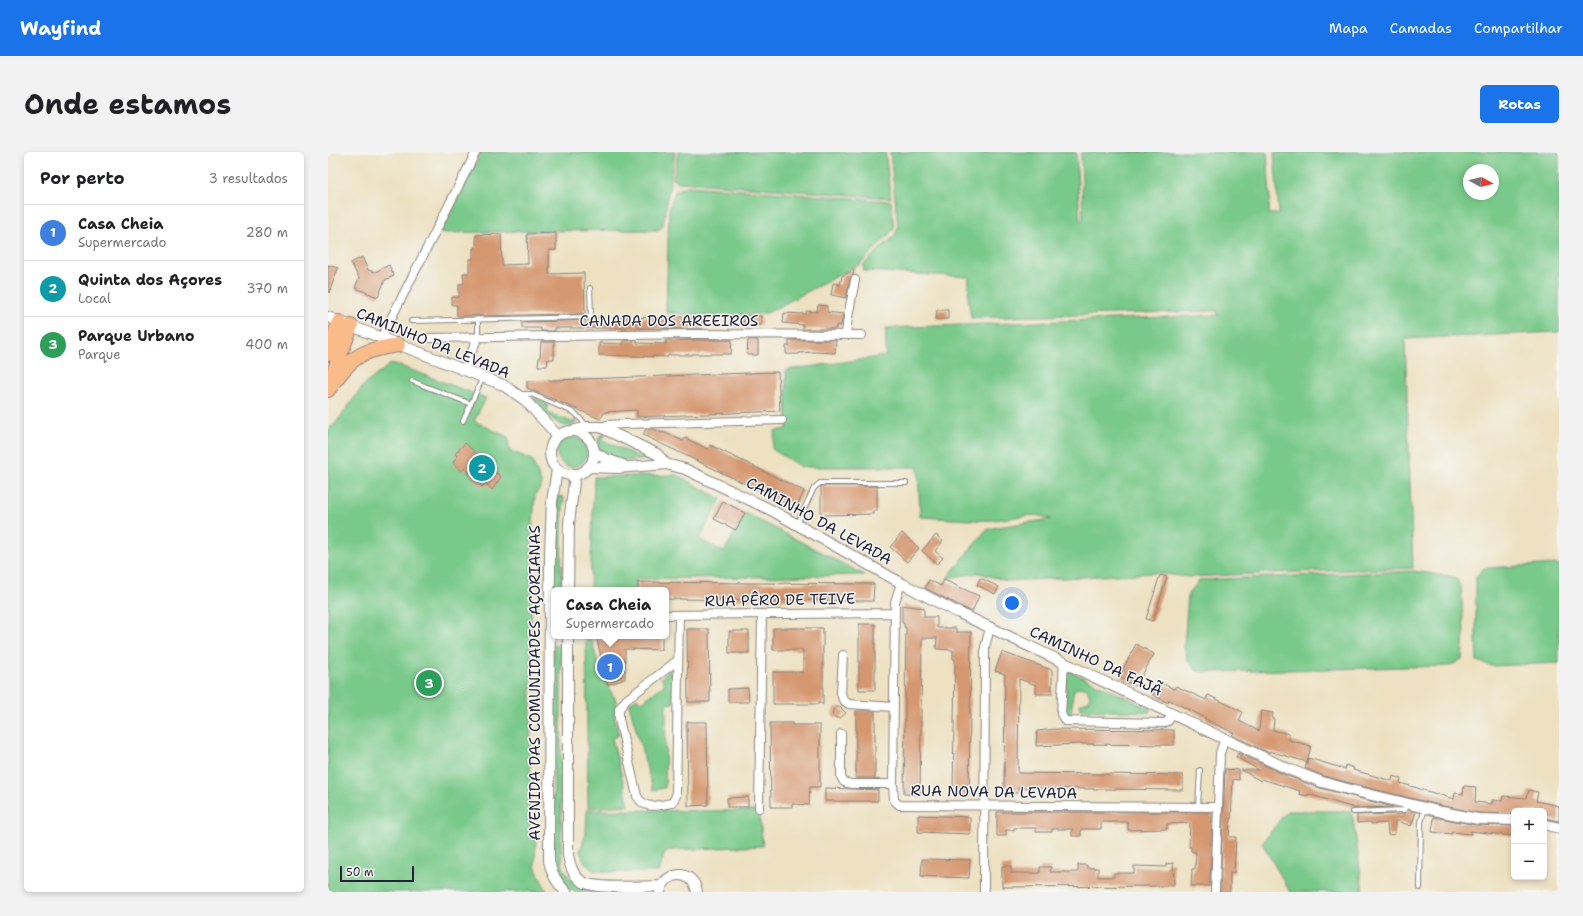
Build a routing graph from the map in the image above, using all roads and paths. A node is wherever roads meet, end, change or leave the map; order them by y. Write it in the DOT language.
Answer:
graph roads {
  1 [pos="476,152"];
  2 [pos="855,280"];
  3 [pos="590,288"];
  4 [pos="478,319"];
  5 [pos="411,321"];
  6 [pos="339,322"];
  7 [pos="846,334"];
  8 [pos="862,334"];
  9 [pos="478,337"];
  10 [pos="381,338"];
  11 [pos="425,338"];
  12 [pos="398,345"];
  13 [pos="328,354"];
  14 [pos="464,370"];
  15 [pos="483,377"];
  16 [pos="412,381"];
  17 [pos="328,387"];
  18 [pos="328,390"];
  19 [pos="518,395"];
  20 [pos="471,404"];
  21 [pos="782,420"];
  22 [pos="464,421"];
  23 [pos="588,427"];
  24 [pos="600,427"];
  25 [pos="571,430"];
  26 [pos="558,436"];
  27 [pos="590,439"];
  28 [pos="594,452"];
  29 [pos="666,464"];
  30 [pos="588,467"];
  31 [pos="631,467"];
  32 [pos="557,469"];
  33 [pos="575,474"];
  34 [pos="906,482"];
  35 [pos="797,524"];
  36 [pos="901,583"];
  37 [pos="568,587"];
  38 [pos="955,611"];
  39 [pos="895,613"];
  40 [pos="669,615"];
  41 [pos="679,615"];
  42 [pos="762,615"];
  43 [pos="990,628"];
  44 [pos="568,639"];
  45 [pos="843,655"];
  46 [pos="678,660"];
  47 [pos="1064,662"];
  48 [pos="894,707"];
  49 [pos="1173,714"];
  50 [pos="841,734"];
  51 [pos="1225,738"];
  52 [pos="1200,770"];
  53 [pos="893,784"];
  54 [pos="1408,803"];
  55 [pos="984,806"];
  56 [pos="1198,807"];
  57 [pos="759,808"];
  58 [pos="1217,808"];
  59 [pos="1425,808"];
  60 [pos="1353,812"];
  61 [pos="1511,820"];
  62 [pos="1547,825"];
  63 [pos="1559,828"];
  64 [pos="1420,888"];
  65 [pos="660,889"];
  66 [pos="566,892"];
  67 [pos="697,892"];
  68 [pos="984,892"];
  69 [pos="1214,892"];
  1 -- 10 [label="street"];
  2 -- 7 [label="street"];
  3 -- 4 [label="lane"];
  4 -- 5 [label="lane"];
  4 -- 9 [label="lane"];
  6 -- 10 [label="street, CAMINHO DA LEVADA"];
  6 -- 13 [label="highway"];
  6 -- 17 [label="highway"];
  7 -- 8 [label="street, CANADA DOS AREEIROS"];
  7 -- 9 [label="street, CANADA DOS AREEIROS"];
  9 -- 11 [label="street, CANADA DOS AREEIROS"];
  9 -- 14 [label="street"];
  10 -- 12 [label="street, CAMINHO DA LEVADA"];
  12 -- 14 [label="street, CAMINHO DA LEVADA"];
  12 -- 18 [label="highway"];
  14 -- 15 [label="street, CAMINHO DA LEVADA"];
  15 -- 19 [label="street, CAMINHO DA LEVADA"];
  15 -- 20 [label="lane"];
  16 -- 20 [label="lane"];
  19 -- 23 [label="lane"];
  19 -- 26 [label="street, CAMINHO DA LEVADA"];
  20 -- 22 [label="lane"];
  21 -- 24 [label="street"];
  23 -- 24 [label="street"];
  23 -- 25 [label="street"];
  24 -- 27 [label="street"];
  24 -- 29 [label="street, CAMINHO DA LEVADA"];
  25 -- 26 [label="street"];
  25 -- 27 [label="street"];
  26 -- 32 [label="street"];
  27 -- 28 [label="street"];
  28 -- 30 [label="street"];
  28 -- 31 [label="street, CAMINHO DA LEVADA"];
  29 -- 31 [label="street, CAMINHO DA LEVADA"];
  29 -- 35 [label="street, CAMINHO DA LEVADA"];
  30 -- 31 [label="street, CAMINHO DA LEVADA"];
  30 -- 33 [label="street"];
  32 -- 33 [label="street"];
  32 -- 66 [label="street, AVENIDA DAS COMUNIDADES AÇORIANAS"];
  33 -- 37 [label="street"];
  34 -- 35 [label="lane"];
  35 -- 36 [label="street, CAMINHO DA LEVADA"];
  36 -- 38 [label="street, CAMINHO DA LEVADA"];
  36 -- 39 [label="street, RUA NOVA DA LEVADA"];
  38 -- 43 [label="street, CAMINHO DA FAJÃ"];
  39 -- 42 [label="street, RUA PÊRO DE TEIVE"];
  39 -- 48 [label="street, RUA NOVA DA LEVADA"];
  40 -- 41 [label="street, RUA PÊRO DE TEIVE"];
  41 -- 42 [label="street, RUA PÊRO DE TEIVE"];
  41 -- 46 [label="street"];
  42 -- 57 [label="street"];
  43 -- 47 [label="street, CAMINHO DA FAJÃ"];
  43 -- 55 [label="street"];
  44 -- 65 [label="street"];
  45 -- 48 [label="street"];
  46 -- 46 [label="street"];
  47 -- 49 [label="street, CAMINHO DA FAJÃ"];
  47 -- 49 [label="street"];
  48 -- 53 [label="street, RUA NOVA DA LEVADA"];
  49 -- 51 [label="street, CAMINHO DA FAJÃ"];
  50 -- 53 [label="street"];
  51 -- 54 [label="street, CAMINHO DA FAJÃ"];
  51 -- 58 [label="street"];
  52 -- 56 [label="lane"];
  53 -- 55 [label="street, RUA NOVA DA LEVADA"];
  54 -- 59 [label="street, CAMINHO DA FAJÃ"];
  54 -- 60 [label="lane"];
  55 -- 56 [label="street, RUA NOVA DA LEVADA"];
  55 -- 68 [label="street"];
  56 -- 58 [label="street, RUA NOVA DA LEVADA"];
  58 -- 69 [label="street"];
  59 -- 61 [label="street, CAMINHO DA FAJÃ"];
  59 -- 64 [label="lane"];
  62 -- 63 [label="street"];
  65 -- 67 [label="street"];
}
